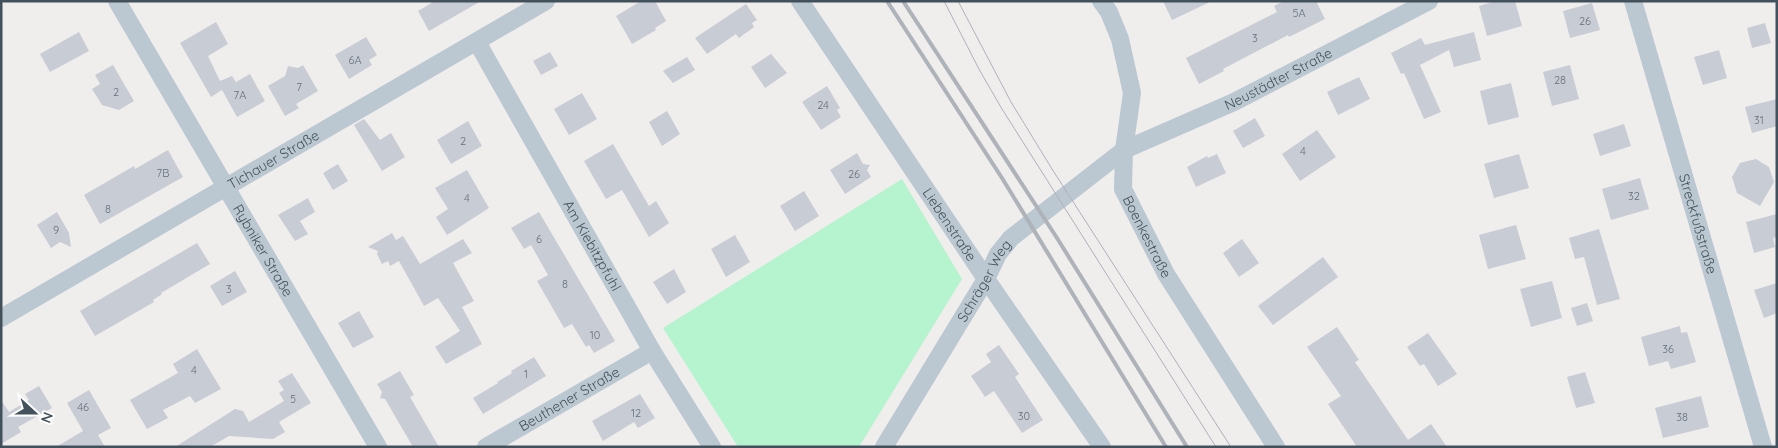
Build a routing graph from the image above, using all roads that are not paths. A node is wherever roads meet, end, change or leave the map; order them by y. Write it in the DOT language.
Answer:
graph roads {
  1 [pos="117,1"];
  2 [pos="546,1"];
  3 [pos="800,1"];
  4 [pos="1101,1"];
  5 [pos="1429,1"];
  6 [pos="1633,1"];
  7 [pos="477,42"];
  8 [pos="1124,150"];
  9 [pos="225,188"];
  10 [pos="986,279"];
  11 [pos="1,318"];
  12 [pos="652,351"];
  13 [pos="378,447"];
  14 [pos="486,447"];
  15 [pos="712,447"];
  16 [pos="884,447"];
  17 [pos="1102,447"];
  18 [pos="1276,447"];
  19 [pos="1763,447"];
  1 -- 9 [label="street, Rybniker Straße"];
  2 -- 7 [label="street, Tichauer Straße"];
  3 -- 10 [label="street, Liebenstraße"];
  4 -- 8 [label="street, Boenkestraße"];
  5 -- 8 [label="street, Neustädter Straße"];
  6 -- 19 [label="street, Streckfußstraße"];
  7 -- 9 [label="street, Tichauer Straße"];
  7 -- 12 [label="street, Am Kiebitzpfuhl"];
  8 -- 10 [label="street, Schräger Weg"];
  8 -- 18 [label="street, Boenkestraße"];
  9 -- 11 [label="street, Tichauer Straße"];
  9 -- 13 [label="street, Rybniker Straße"];
  10 -- 16 [label="street, Schräger Weg"];
  10 -- 17 [label="street, Liebenstraße"];
  12 -- 14 [label="street, Beuthener Straße"];
  12 -- 15 [label="street, Am Kiebitzpfuhl"];
}
